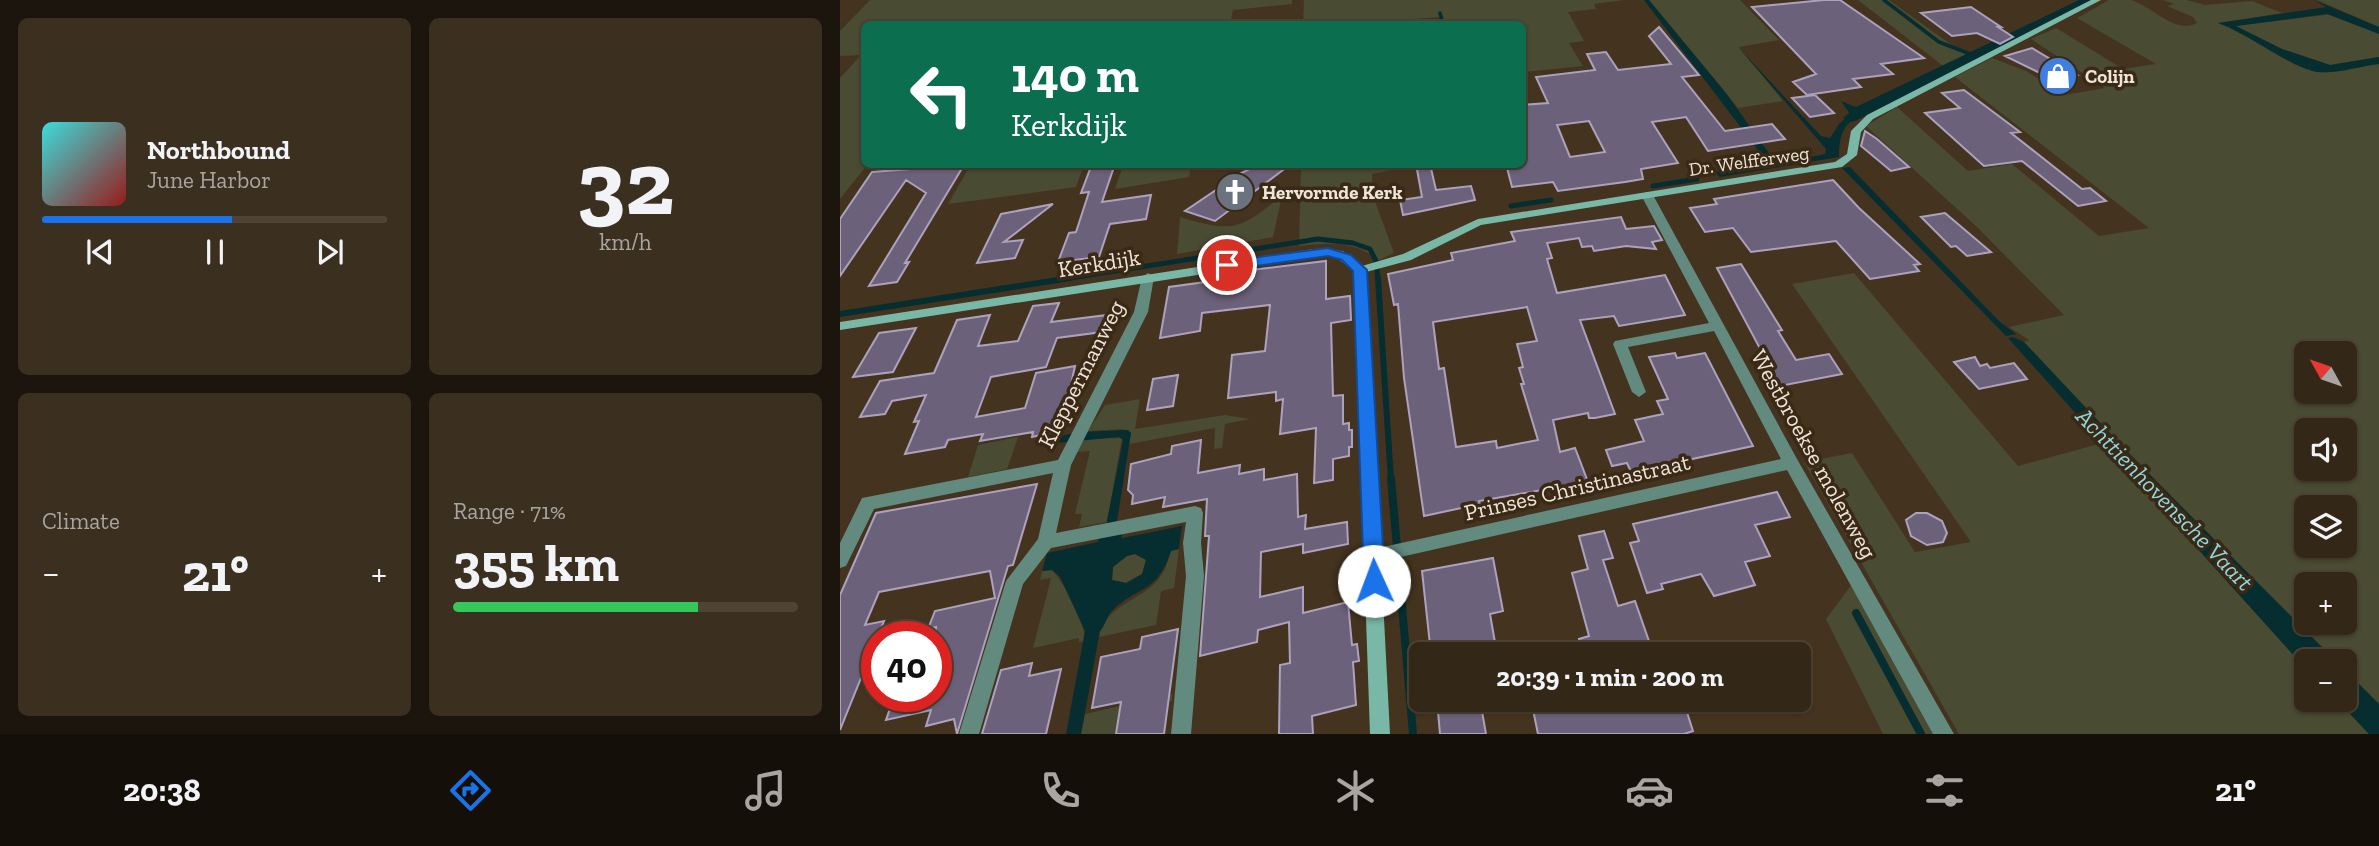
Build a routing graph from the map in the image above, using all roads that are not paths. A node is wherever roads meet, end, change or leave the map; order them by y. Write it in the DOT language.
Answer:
graph roads {
  1 [pos="2097,0"];
  2 [pos="1647,195"];
  3 [pos="1363,269"];
  4 [pos="1148,277"];
  5 [pos="840,326"];
  6 [pos="1719,326"];
  7 [pos="1639,392"];
  8 [pos="1791,463"];
  9 [pos="1063,465"];
  10 [pos="1046,542"];
  11 [pos="1374,556"];
  12 [pos="840,561"];
  13 [pos="968,734"];
  14 [pos="1181,734"];
  15 [pos="1380,734"];
  16 [pos="1944,734"];
  1 -- 2 [label="street, Dr. Welfferweg"];
  2 -- 3 [label="street, Dr. Welfferweg"];
  2 -- 6 [label="street, Westbroekse molenweg"];
  3 -- 4 [label="street, Kerkdijk"];
  3 -- 11 [label="street"];
  4 -- 5 [label="street, Kerkdijk"];
  4 -- 9 [label="street, Kleppermanweg"];
  6 -- 7 [label="street"];
  6 -- 8 [label="street, Westbroekse molenweg"];
  8 -- 11 [label="street, Prinses Christinastraat"];
  8 -- 16 [label="street, Westbroekse molenweg"];
  9 -- 10 [label="street"];
  9 -- 12 [label="street, Kleppermanweg"];
  10 -- 13 [label="street"];
  10 -- 14 [label="street"];
  11 -- 15 [label="street"];
}
